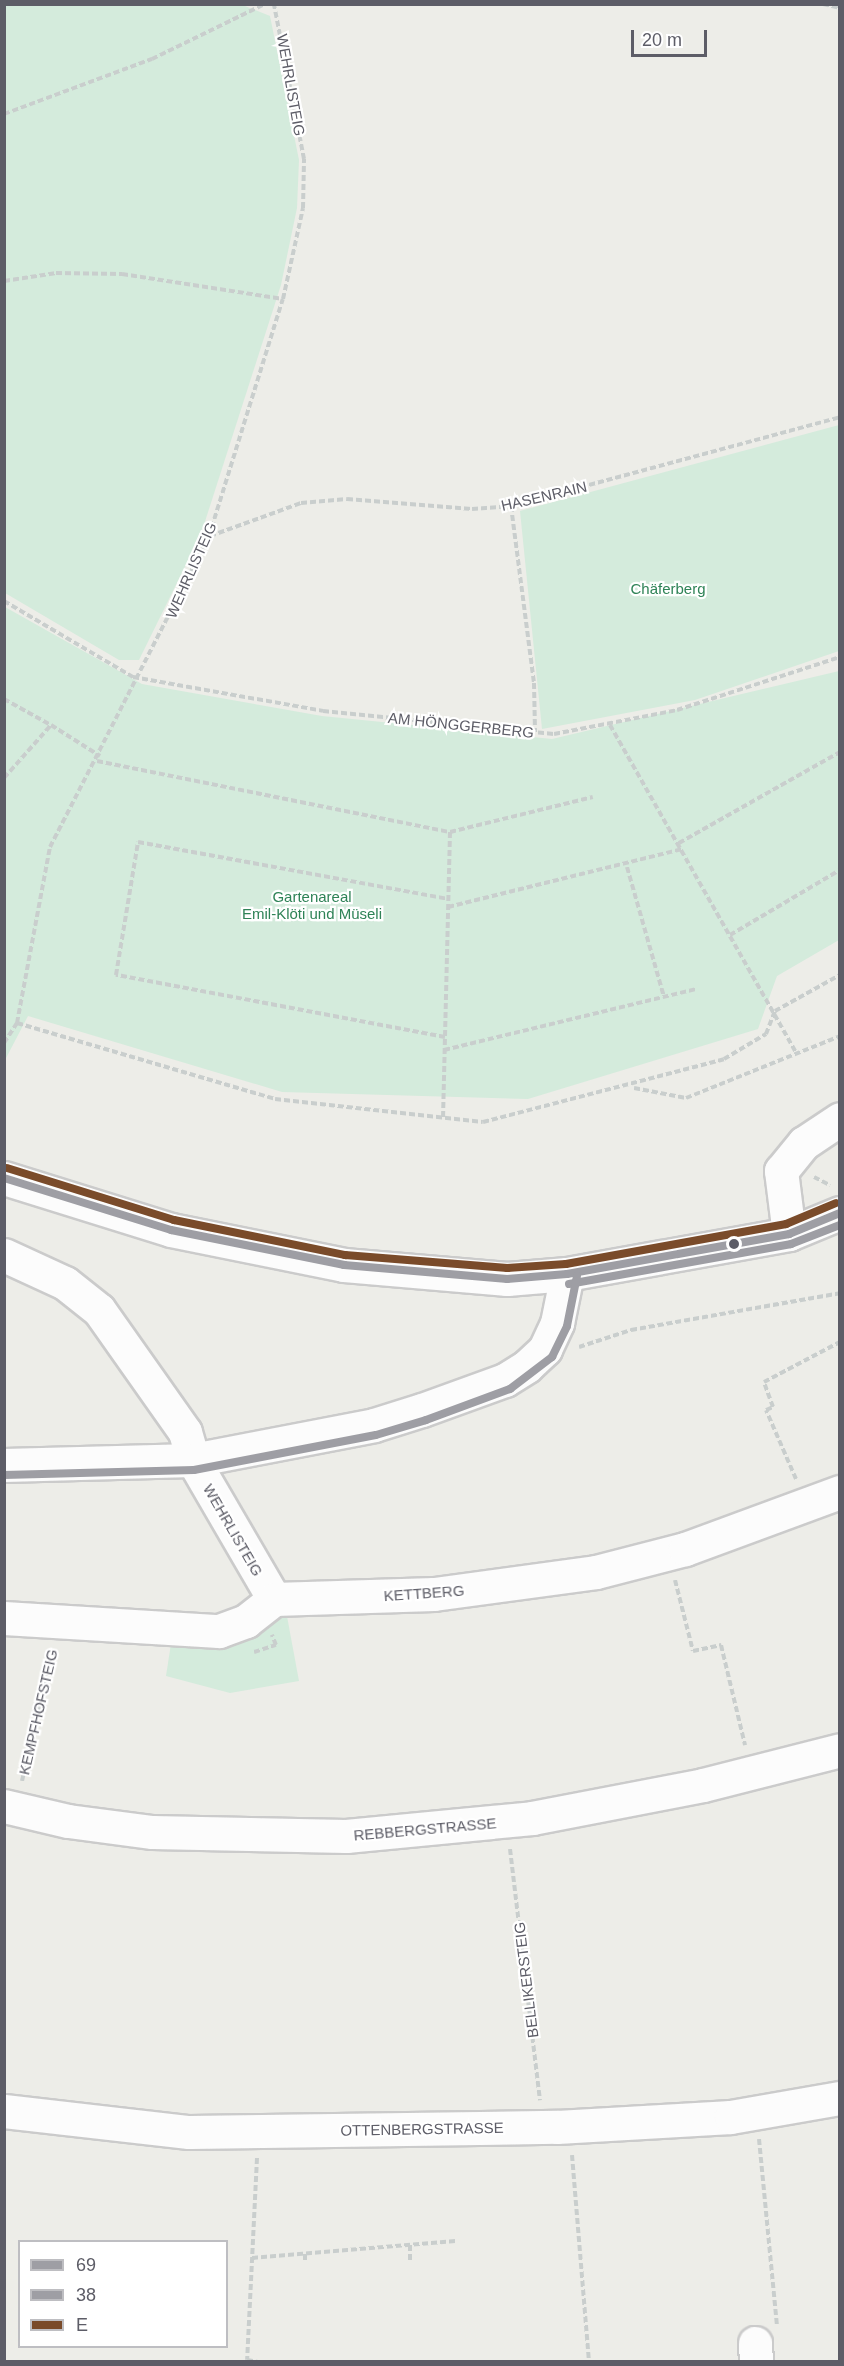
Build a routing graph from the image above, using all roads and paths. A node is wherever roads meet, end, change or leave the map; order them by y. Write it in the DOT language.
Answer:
graph roads {
  1 [pos="265,4"];
  2 [pos="274,4"];
  3 [pos="823,4"];
  4 [pos="840,8"];
  5 [pos="4,114"];
  6 [pos="4,281"];
  7 [pos="283,299"];
  8 [pos="840,417"];
  9 [pos="510,506"];
  10 [pos="209,536"];
  11 [pos="4,601"];
  12 [pos="840,657"];
  13 [pos="134,677"];
  14 [pos="4,699"];
  15 [pos="610,724"];
  16 [pos="51,725"];
  17 [pos="535,732"];
  18 [pos="840,752"];
  19 [pos="98,758"];
  20 [pos="4,778"];
  21 [pos="593,796"];
  22 [pos="450,832"];
  23 [pos="680,843"];
  24 [pos="683,849"];
  25 [pos="627,867"];
  26 [pos="840,870"];
  27 [pos="448,899"];
  28 [pos="448,907"];
  29 [pos="729,935"];
  30 [pos="840,975"];
  31 [pos="696,989"];
  32 [pos="664,997"];
  33 [pos="775,1011"];
  34 [pos="17,1023"];
  35 [pos="840,1036"];
  36 [pos="445,1037"];
  37 [pos="5,1040"];
  38 [pos="444,1050"];
  39 [pos="797,1054"];
  40 [pos="631,1088"];
  41 [pos="444,1119"];
  42 [pos="840,1119"];
  43 [pos="4,1178"];
  44 [pos="840,1214"];
  45 [pos="789,1234"];
  46 [pos="4,1255"];
  47 [pos="567,1274"];
  48 [pos="840,1293"];
  49 [pos="840,1342"];
  50 [pos="579,1347"];
  51 [pos="193,1460"];
  52 [pos="4,1465"];
  53 [pos="840,1492"];
  54 [pos="795,1510"];
  55 [pos="668,1553"];
  56 [pos="274,1599"];
  57 [pos="4,1618"];
  58 [pos="53,1645"];
  59 [pos="840,1750"];
  60 [pos="748,1757"];
  61 [pos="12,1798"];
  62 [pos="510,1845"];
  63 [pos="840,2098"];
  64 [pos="540,2103"];
  65 [pos="4,2111"];
  66 [pos="759,2138"];
  67 [pos="571,2143"];
  68 [pos="258,2151"];
  69 [pos="455,2241"];
  70 [pos="410,2245"];
  71 [pos="305,2254"];
  72 [pos="252,2258"];
  73 [pos="410,2260"];
  74 [pos="305,2262"];
  75 [pos="763,2347"];
  76 [pos="258,2361"];
  77 [pos="590,2361"];
  1 -- 5 [label="path"];
  2 -- 7 [label="path, WEHRLISTEIG"];
  3 -- 4 [label="path"];
  6 -- 7 [label="path"];
  7 -- 10 [label="path, WEHRLISTEIG"];
  8 -- 9 [label="path, HASENRAIN"];
  9 -- 10 [label="path, HASENRAIN"];
  9 -- 17 [label="path"];
  10 -- 13 [label="path, WEHRLISTEIG"];
  11 -- 13 [label="path, AM HÖNGGERBERG"];
  12 -- 15 [label="path, AM HÖNGGERBERG"];
  13 -- 17 [label="path, AM HÖNGGERBERG"];
  13 -- 19 [label="path, WEHRLISTEIG"];
  14 -- 16 [label="path"];
  15 -- 17 [label="path, AM HÖNGGERBERG"];
  15 -- 23 [label="path"];
  16 -- 19 [label="path"];
  16 -- 20 [label="path"];
  18 -- 23 [label="path"];
  19 -- 22 [label="path"];
  19 -- 34 [label="path, WEHRLISTEIG"];
  21 -- 22 [label="path"];
  22 -- 27 [label="path"];
  23 -- 24 [label="path"];
  24 -- 25 [label="path"];
  24 -- 29 [label="path"];
  25 -- 28 [label="path"];
  25 -- 32 [label="path"];
  26 -- 29 [label="path"];
  27 -- 28 [label="path"];
  27 -- 36 [label="path"];
  28 -- 36 [label="path"];
  29 -- 33 [label="path"];
  30 -- 33 [label="path"];
  31 -- 32 [label="path"];
  32 -- 38 [label="path"];
  33 -- 39 [label="path"];
  33 -- 40 [label="path"];
  34 -- 37 [label="path, WEHRLISTEIG"];
  34 -- 41 [label="path"];
  35 -- 39 [label="path"];
  36 -- 38 [label="path"];
  38 -- 41 [label="path"];
  39 -- 40 [label="path"];
  40 -- 41 [label="path"];
  42 -- 45 [label="street"];
  43 -- 47 [label="street"];
  44 -- 45 [label="street"];
  45 -- 47 [label="street"];
  46 -- 51 [label="street, WEHRLISTEIG"];
  47 -- 51 [label="street"];
  48 -- 50 [label="path"];
  49 -- 54 [label="path"];
  51 -- 52 [label="street"];
  51 -- 56 [label="street, WEHRLISTEIG"];
  53 -- 54 [label="street, KETTBERG"];
  54 -- 55 [label="street, KETTBERG"];
  55 -- 56 [label="street, KETTBERG"];
  55 -- 60 [label="path"];
  56 -- 57 [label="street"];
  58 -- 61 [label="path, KEMPFHOFSTEIG"];
  59 -- 61 [label="street, REBBERGSTRASSE"];
  62 -- 64 [label="path, BELLIKERSTEIG"];
  63 -- 65 [label="street, OTTENBERGSTRASSE"];
  66 -- 75 [label="path"];
  67 -- 77 [label="path"];
  68 -- 72 [label="path"];
  69 -- 70 [label="path"];
  70 -- 71 [label="path"];
  70 -- 73 [label="path"];
  71 -- 72 [label="path"];
  71 -- 74 [label="path"];
  72 -- 76 [label="path"];
}
